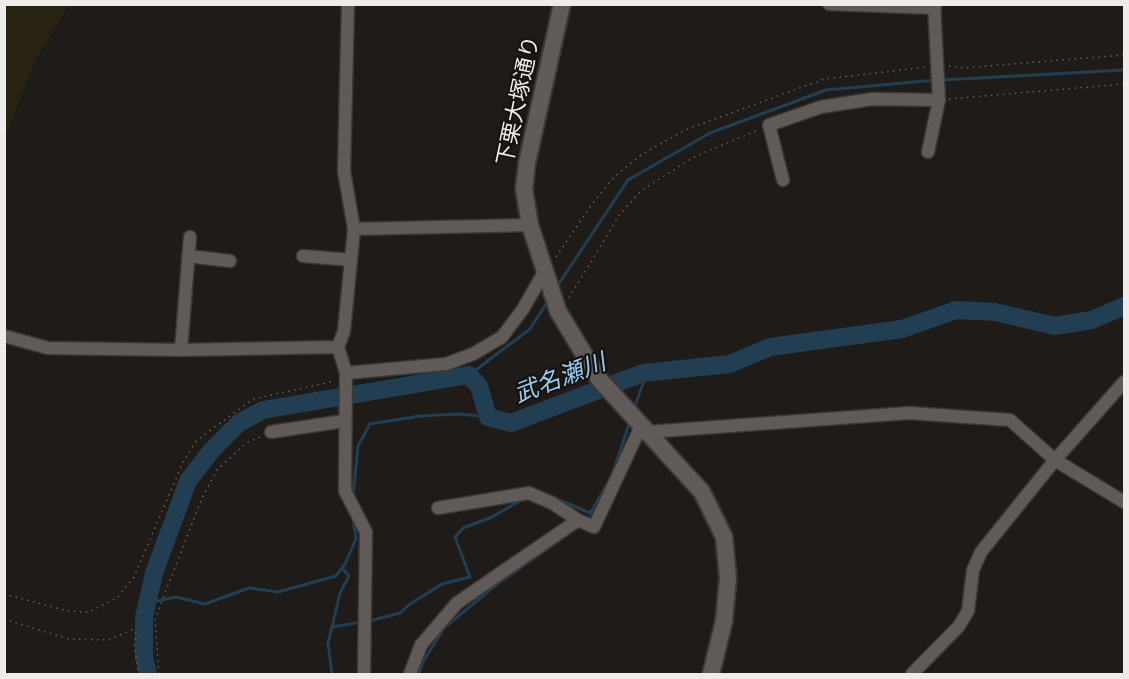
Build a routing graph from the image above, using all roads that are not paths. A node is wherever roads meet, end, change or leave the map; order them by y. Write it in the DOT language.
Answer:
graph roads {
  1 [pos="348,4"];
  2 [pos="562,4"];
  3 [pos="829,4"];
  4 [pos="934,6"];
  5 [pos="939,100"];
  6 [pos="928,152"];
  7 [pos="783,180"];
  8 [pos="530,225"];
  9 [pos="354,229"];
  10 [pos="190,237"];
  11 [pos="188,256"];
  12 [pos="303,256"];
  13 [pos="351,260"];
  14 [pos="230,261"];
  15 [pos="545,274"];
  16 [pos="4,336"];
  17 [pos="338,347"];
  18 [pos="181,350"];
  19 [pos="345,378"];
  20 [pos="1125,382"];
  21 [pos="344,418"];
  22 [pos="644,428"];
  23 [pos="271,432"];
  24 [pos="1055,460"];
  25 [pos="1125,502"];
  26 [pos="438,508"];
  27 [pos="578,520"];
  28 [pos="364,675"];
  29 [pos="410,675"];
  30 [pos="711,675"];
  31 [pos="912,675"];
  1 -- 9 [label="street"];
  2 -- 8 [label="street, 下栗大塚通り"];
  3 -- 4 [label="street"];
  4 -- 5 [label="street"];
  5 -- 6 [label="street"];
  5 -- 7 [label="street"];
  8 -- 9 [label="street"];
  8 -- 15 [label="street, 下栗大塚通り"];
  9 -- 13 [label="street"];
  10 -- 11 [label="street"];
  11 -- 14 [label="street"];
  11 -- 18 [label="street"];
  12 -- 13 [label="street"];
  13 -- 17 [label="street"];
  15 -- 19 [label="street"];
  15 -- 22 [label="street, 下栗大塚通り"];
  16 -- 18 [label="street"];
  17 -- 18 [label="street"];
  17 -- 19 [label="street"];
  19 -- 21 [label="street"];
  20 -- 24 [label="street"];
  21 -- 23 [label="street"];
  21 -- 28 [label="street"];
  22 -- 24 [label="street"];
  22 -- 27 [label="street"];
  22 -- 30 [label="street"];
  24 -- 25 [label="street"];
  24 -- 31 [label="street"];
  26 -- 27 [label="street"];
  27 -- 29 [label="street"];
}
